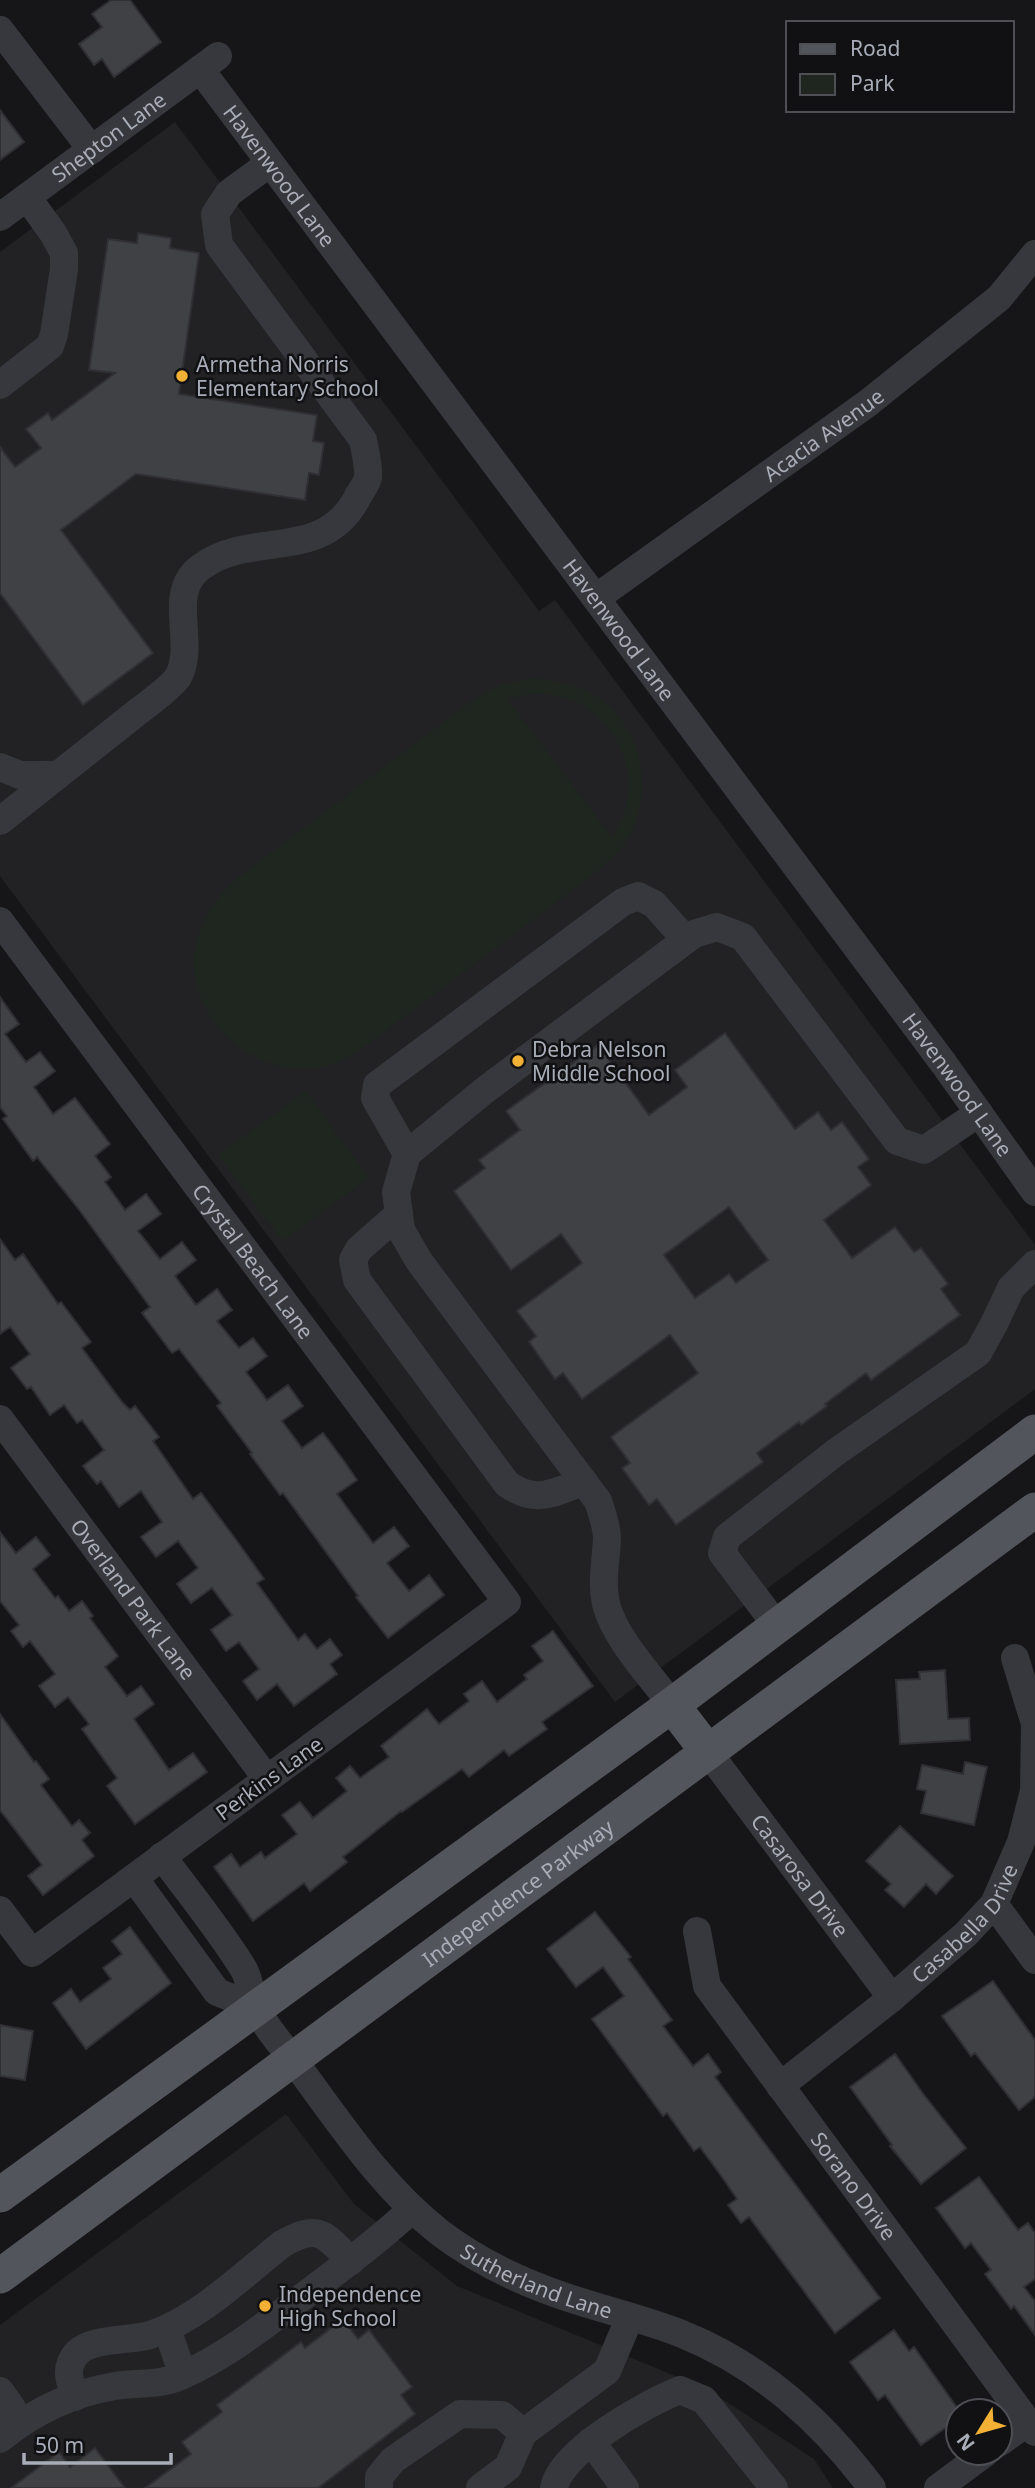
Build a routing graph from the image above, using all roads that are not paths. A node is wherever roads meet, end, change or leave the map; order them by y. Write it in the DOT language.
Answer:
graph roads {
  1 [pos="0,30"];
  2 [pos="209,62"];
  3 [pos="92,150"];
  4 [pos="270,163"];
  5 [pos="27,197"];
  6 [pos="0,218"];
  7 [pos="1035,254"];
  8 [pos="0,385"];
  9 [pos="596,598"];
  10 [pos="0,767"];
  11 [pos="58,775"];
  12 [pos="0,821"];
  13 [pos="0,920"];
  14 [pos="686,940"];
  15 [pos="979,1113"];
  16 [pos="407,1154"];
  17 [pos="1035,1192"];
  18 [pos="399,1214"];
  19 [pos="1035,1264"];
  20 [pos="0,1419"];
  21 [pos="1035,1433"];
  22 [pos="584,1482"];
  23 [pos="1035,1510"];
  24 [pos="507,1602"];
  25 [pos="777,1626"];
  26 [pos="1015,1658"];
  27 [pos="673,1704"];
  28 [pos="708,1752"];
  29 [pos="267,1779"];
  30 [pos="162,1856"];
  31 [pos="134,1878"];
  32 [pos="994,1903"];
  33 [pos="0,1910"];
  34 [pos="697,1931"];
  35 [pos="1035,1960"];
  36 [pos="892,1998"];
  37 [pos="255,2007"];
  38 [pos="293,2060"];
  39 [pos="780,2086"];
  40 [pos="0,2195"];
  41 [pos="412,2209"];
  42 [pos="351,2261"];
  43 [pos="0,2276"];
  44 [pos="631,2317"];
  45 [pos="167,2329"];
  46 [pos="183,2375"];
  47 [pos="0,2391"];
  48 [pos="75,2397"];
  49 [pos="549,2417"];
  50 [pos="1031,2427"];
  51 [pos="3,2433"];
  52 [pos="523,2433"];
  53 [pos="1014,2435"];
  54 [pos="584,2448"];
  55 [pos="966,2467"];
  56 [pos="379,2488"];
  57 [pos="480,2488"];
  58 [pos="554,2488"];
  59 [pos="625,2488"];
  60 [pos="774,2488"];
  61 [pos="872,2488"];
  62 [pos="938,2488"];
  1 -- 3 [label="street"];
  2 -- 3 [label="street, Shepton Lane"];
  2 -- 4 [label="street, Havenwood Lane"];
  3 -- 5 [label="street, Shepton Lane"];
  4 -- 9 [label="street, Havenwood Lane"];
  4 -- 11 [label="street"];
  5 -- 6 [label="street, Shepton Lane"];
  5 -- 8 [label="street"];
  7 -- 9 [label="street, Acacia Avenue"];
  9 -- 15 [label="street, Havenwood Lane"];
  10 -- 11 [label="street"];
  11 -- 12 [label="street"];
  13 -- 24 [label="street, Crystal Beach Lane"];
  14 -- 15 [label="street"];
  14 -- 16 [label="street"];
  14 -- 16 [label="street"];
  15 -- 17 [label="street, Havenwood Lane"];
  16 -- 18 [label="street"];
  18 -- 22 [label="street"];
  18 -- 22 [label="street"];
  19 -- 25 [label="street"];
  20 -- 29 [label="street, Overland Park Lane"];
  21 -- 25 [label="main road"];
  22 -- 27 [label="street"];
  23 -- 28 [label="main road, Independence Parkway"];
  24 -- 29 [label="street, Perkins Lane"];
  25 -- 27 [label="main road"];
  26 -- 32 [label="street, Casabella Drive"];
  27 -- 28 [label="main road"];
  27 -- 37 [label="main road"];
  28 -- 36 [label="street, Casarosa Drive"];
  28 -- 38 [label="main road, Independence Parkway"];
  29 -- 30 [label="street, Perkins Lane"];
  30 -- 31 [label="street, Perkins Lane"];
  30 -- 37 [label="street, Sutherland Lane"];
  31 -- 33 [label="street, Perkins Lane"];
  31 -- 37 [label="street"];
  32 -- 35 [label="street"];
  32 -- 36 [label="street, Casabella Drive"];
  34 -- 39 [label="street, Sorano Drive"];
  36 -- 39 [label="street, Casabella Drive"];
  37 -- 38 [label="street, Sutherland Lane"];
  37 -- 40 [label="main road"];
  38 -- 41 [label="street, Sutherland Lane"];
  38 -- 43 [label="main road, Independence Parkway"];
  39 -- 50 [label="street, Sorano Drive"];
  41 -- 42 [label="street"];
  41 -- 44 [label="street, Sutherland Lane"];
  42 -- 45 [label="street"];
  42 -- 46 [label="street"];
  44 -- 49 [label="street"];
  44 -- 61 [label="street, Sutherland Lane"];
  45 -- 46 [label="street"];
  45 -- 48 [label="street"];
  46 -- 48 [label="street"];
  47 -- 51 [label="street"];
  48 -- 51 [label="street"];
  49 -- 52 [label="street"];
  49 -- 54 [label="street"];
  50 -- 53 [label="street"];
  52 -- 56 [label="street"];
  52 -- 57 [label="street"];
  54 -- 58 [label="street"];
  54 -- 59 [label="street"];
  54 -- 60 [label="street"];
  55 -- 62 [label="street"];
}
